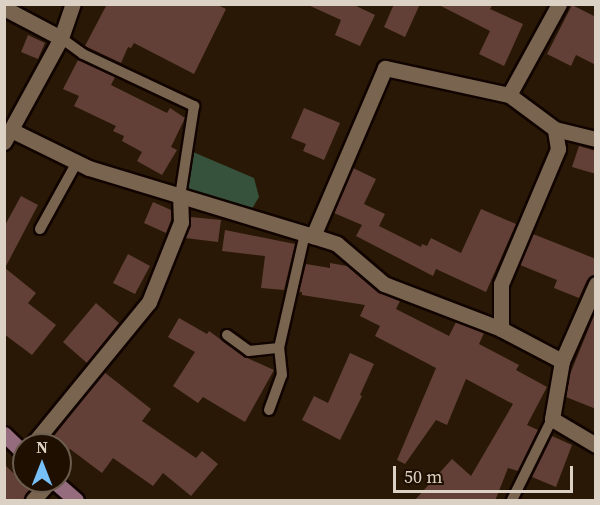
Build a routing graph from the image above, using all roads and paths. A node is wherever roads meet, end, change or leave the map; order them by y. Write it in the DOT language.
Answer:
graph roads {
  1 [pos="74,4"];
  2 [pos="553,6"];
  3 [pos="4,8"];
  4 [pos="61,38"];
  5 [pos="509,95"];
  6 [pos="555,129"];
  7 [pos="8,136"];
  8 [pos="596,139"];
  9 [pos="77,162"];
  10 [pos="180,196"];
  11 [pos="40,229"];
  12 [pos="309,235"];
  13 [pos="596,284"];
  14 [pos="501,329"];
  15 [pos="227,335"];
  16 [pos="279,348"];
  17 [pos="562,361"];
  18 [pos="268,410"];
  19 [pos="552,419"];
  20 [pos="42,433"];
  21 [pos="596,445"];
  22 [pos="512,501"];
  1 -- 4 [label="street"];
  2 -- 5 [label="street"];
  3 -- 4 [label="street"];
  4 -- 7 [label="street"];
  4 -- 10 [label="lane"];
  5 -- 6 [label="street"];
  5 -- 12 [label="street"];
  6 -- 8 [label="street"];
  6 -- 14 [label="street"];
  7 -- 9 [label="street"];
  9 -- 10 [label="street"];
  9 -- 11 [label="lane"];
  10 -- 12 [label="street"];
  10 -- 20 [label="street"];
  12 -- 14 [label="street"];
  12 -- 16 [label="lane"];
  13 -- 17 [label="street"];
  14 -- 17 [label="street"];
  15 -- 16 [label="lane"];
  16 -- 18 [label="lane"];
  17 -- 19 [label="street"];
  19 -- 21 [label="street"];
  19 -- 22 [label="lane"];
}
